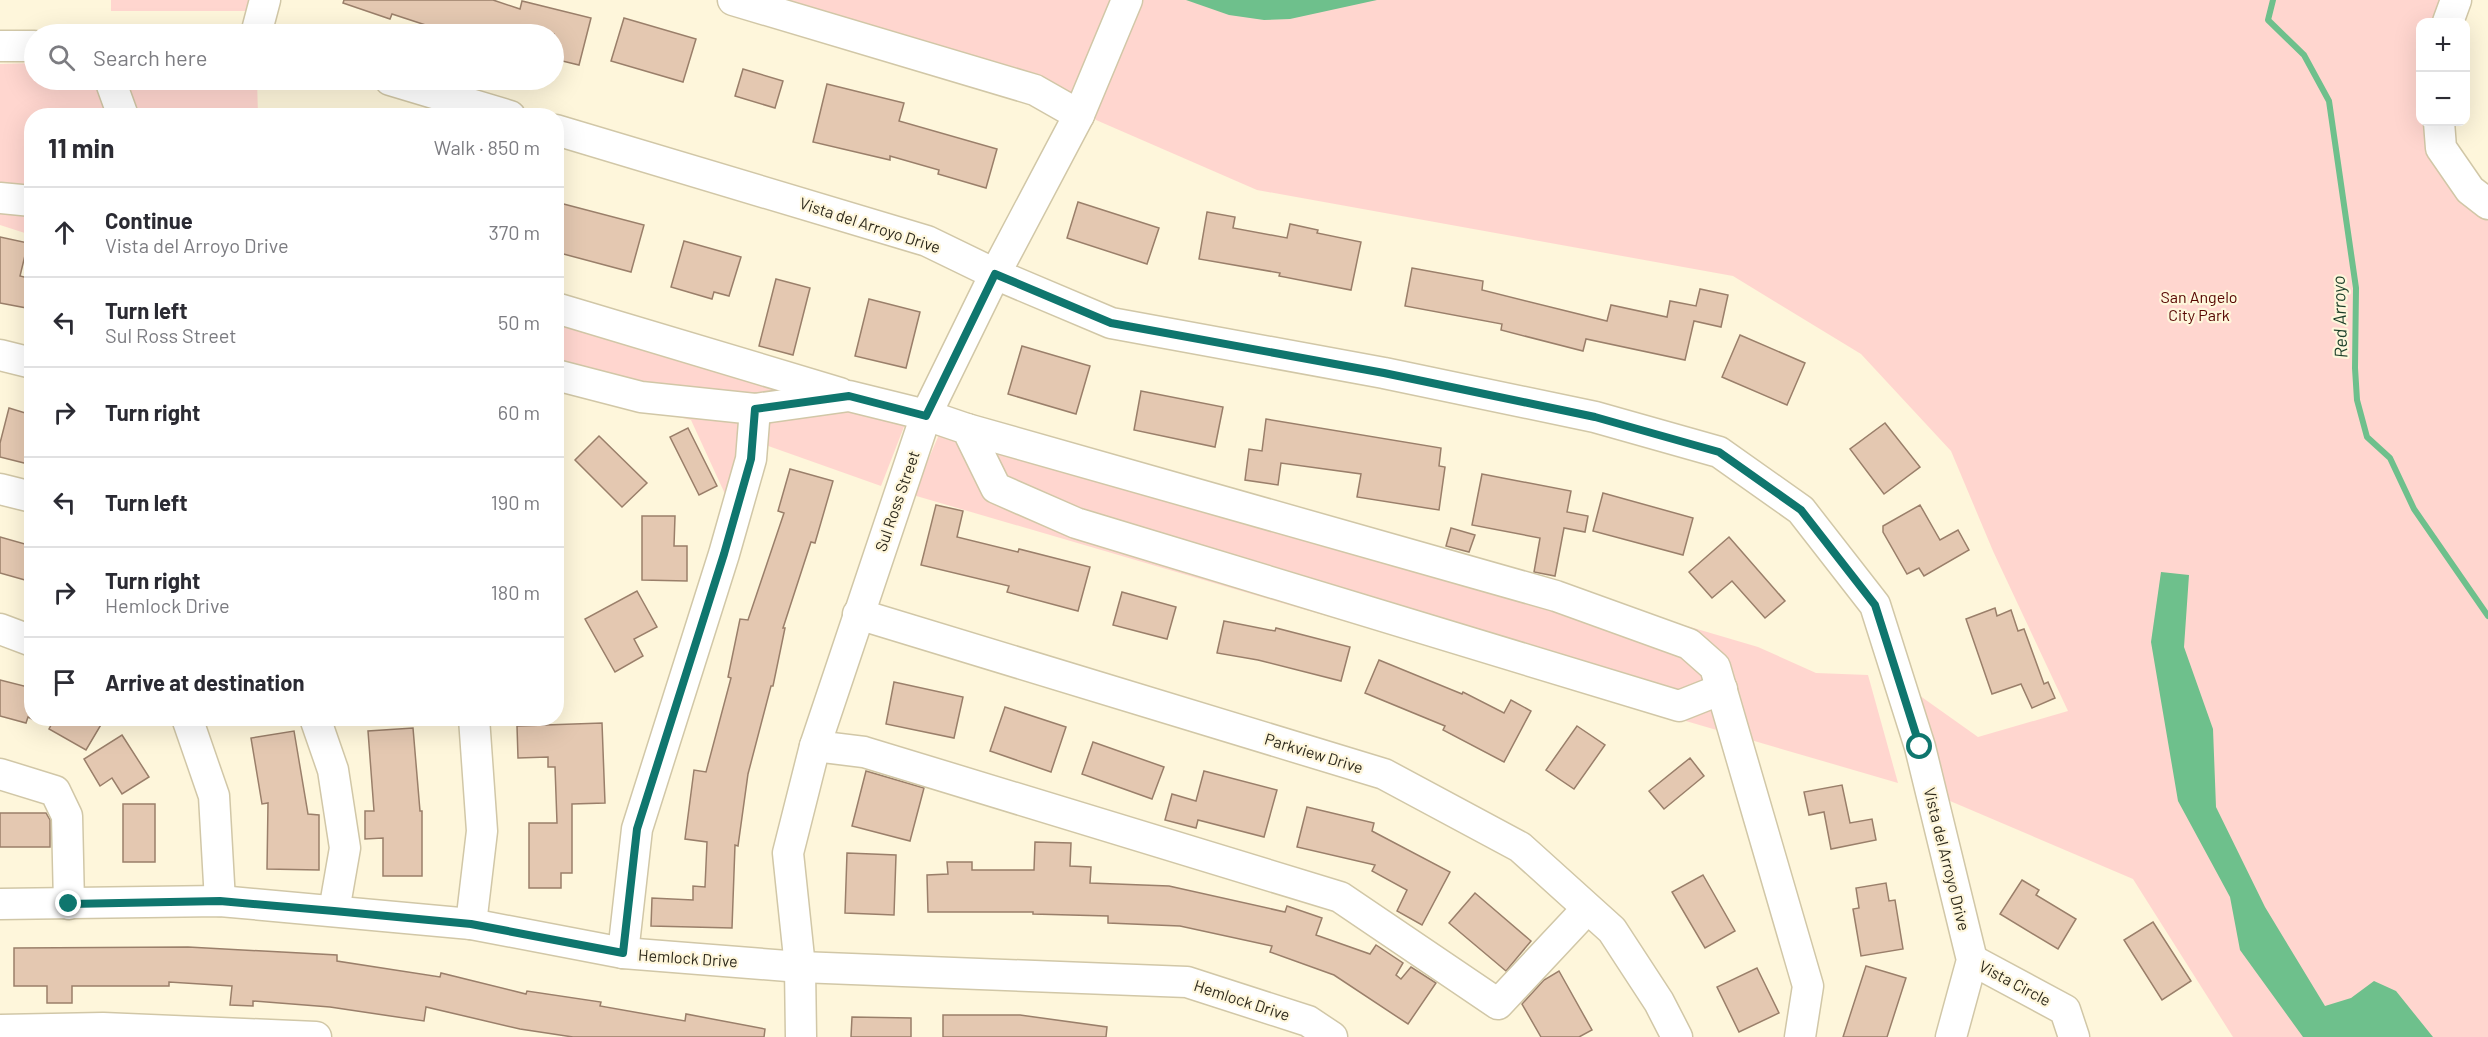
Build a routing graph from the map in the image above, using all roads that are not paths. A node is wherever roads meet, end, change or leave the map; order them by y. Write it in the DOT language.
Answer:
graph roads {
  1 [pos="265,0"];
  2 [pos="733,0"];
  3 [pos="1127,0"];
  4 [pos="2457,0"];
  5 [pos="2450,18"];
  6 [pos="259,24"];
  7 [pos="0,46"];
  8 [pos="24,46"];
  9 [pos="114,90"];
  10 [pos="423,90"];
  11 [pos="120,108"];
  12 [pos="483,108"];
  13 [pos="1079,115"];
  14 [pos="2439,126"];
  15 [pos="564,132"];
  16 [pos="0,198"];
  17 [pos="24,200"];
  18 [pos="2488,204"];
  19 [pos="995,274"];
  20 [pos="564,310"];
  21 [pos="0,355"];
  22 [pos="24,361"];
  23 [pos="564,377"];
  24 [pos="849,396"];
  25 [pos="755,409"];
  26 [pos="926,416"];
  27 [pos="967,429"];
  28 [pos="0,489"];
  29 [pos="24,495"];
  30 [pos="858,614"];
  31 [pos="0,629"];
  32 [pos="24,638"];
  33 [pos="1722,689"];
  34 [pos="190,726"];
  35 [pos="318,726"];
  36 [pos="475,726"];
  37 [pos="815,746"];
  38 [pos="0,774"];
  39 [pos="220,901"];
  40 [pos="0,904"];
  41 [pos="69,904"];
  42 [pos="1587,909"];
  43 [pos="334,911"];
  44 [pos="471,924"];
  45 [pos="623,953"];
  46 [pos="1972,960"];
  47 [pos="800,967"];
  48 [pos="0,1030"];
  49 [pos="316,1037"];
  50 [pos="801,1037"];
  51 [pos="1332,1037"];
  52 [pos="1677,1037"];
  53 [pos="1800,1037"];
  54 [pos="1951,1037"];
  55 [pos="2074,1037"];
  1 -- 6 [label="street"];
  2 -- 13 [label="street"];
  3 -- 13 [label="street, Sul Ross Street"];
  4 -- 5 [label="street"];
  7 -- 8 [label="street"];
  9 -- 11 [label="street"];
  10 -- 12 [label="street"];
  13 -- 19 [label="street, Sul Ross Street"];
  14 -- 18 [label="street"];
  15 -- 19 [label="street, Vista del Arroyo Drive"];
  16 -- 17 [label="street"];
  19 -- 26 [label="street, Sul Ross Street"];
  19 -- 46 [label="street, Vista del Arroyo Drive"];
  20 -- 24 [label="street"];
  21 -- 22 [label="street"];
  23 -- 25 [label="street"];
  24 -- 25 [label="street"];
  24 -- 26 [label="street"];
  25 -- 45 [label="street"];
  26 -- 27 [label="street"];
  26 -- 30 [label="street, Sul Ross Street"];
  27 -- 33 [label="street"];
  27 -- 33 [label="street"];
  28 -- 29 [label="street"];
  30 -- 37 [label="street, Sul Ross Street"];
  30 -- 42 [label="street, Parkview Drive"];
  31 -- 32 [label="street"];
  33 -- 53 [label="street"];
  34 -- 39 [label="street"];
  35 -- 43 [label="street"];
  36 -- 44 [label="street"];
  37 -- 42 [label="street"];
  37 -- 47 [label="street, Sul Ross Street"];
  38 -- 41 [label="street"];
  39 -- 41 [label="street, Hemlock Drive"];
  39 -- 43 [label="street, Hemlock Drive"];
  40 -- 41 [label="street, Hemlock Drive"];
  42 -- 52 [label="street, Parkview Drive"];
  43 -- 44 [label="street, Hemlock Drive"];
  44 -- 45 [label="street, Hemlock Drive"];
  45 -- 47 [label="street, Hemlock Drive"];
  46 -- 54 [label="street, Vista del Arroyo Drive"];
  46 -- 55 [label="street, Vista Circle"];
  47 -- 50 [label="street, Sul Ross Street"];
  47 -- 51 [label="street, Hemlock Drive"];
  48 -- 49 [label="street"];
}
